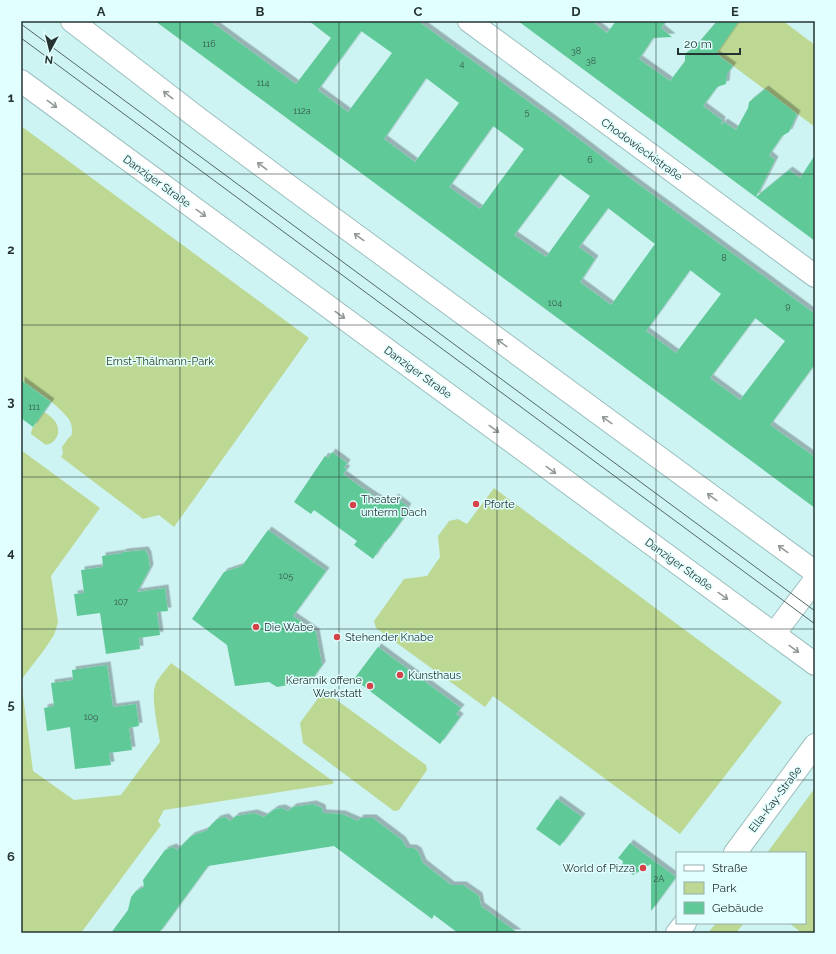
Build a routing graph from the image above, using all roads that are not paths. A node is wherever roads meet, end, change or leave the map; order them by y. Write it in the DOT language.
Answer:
graph roads {
  1 [pos="72,21"];
  2 [pos="469,21"];
  3 [pos="21,81"];
  4 [pos="815,276"];
  5 [pos="815,572"];
  6 [pos="815,580"];
  7 [pos="774,634"];
  8 [pos="815,664"];
  9 [pos="815,746"];
  10 [pos="736,852"];
  11 [pos="684,924"];
  12 [pos="677,933"];
  5 -- 1 [label="main road, one-way"];
  2 -- 4 [label="main road, Chodowieckistraße"];
  3 -- 7 [label="main road, Danziger Straße, one-way"];
  6 -- 7 [label="main road"];
  7 -- 8 [label="main road, Danziger Straße, one-way"];
  9 -- 10 [label="main road, Ella-Kay-Straße"];
  11 -- 12 [label="main road"];
}
